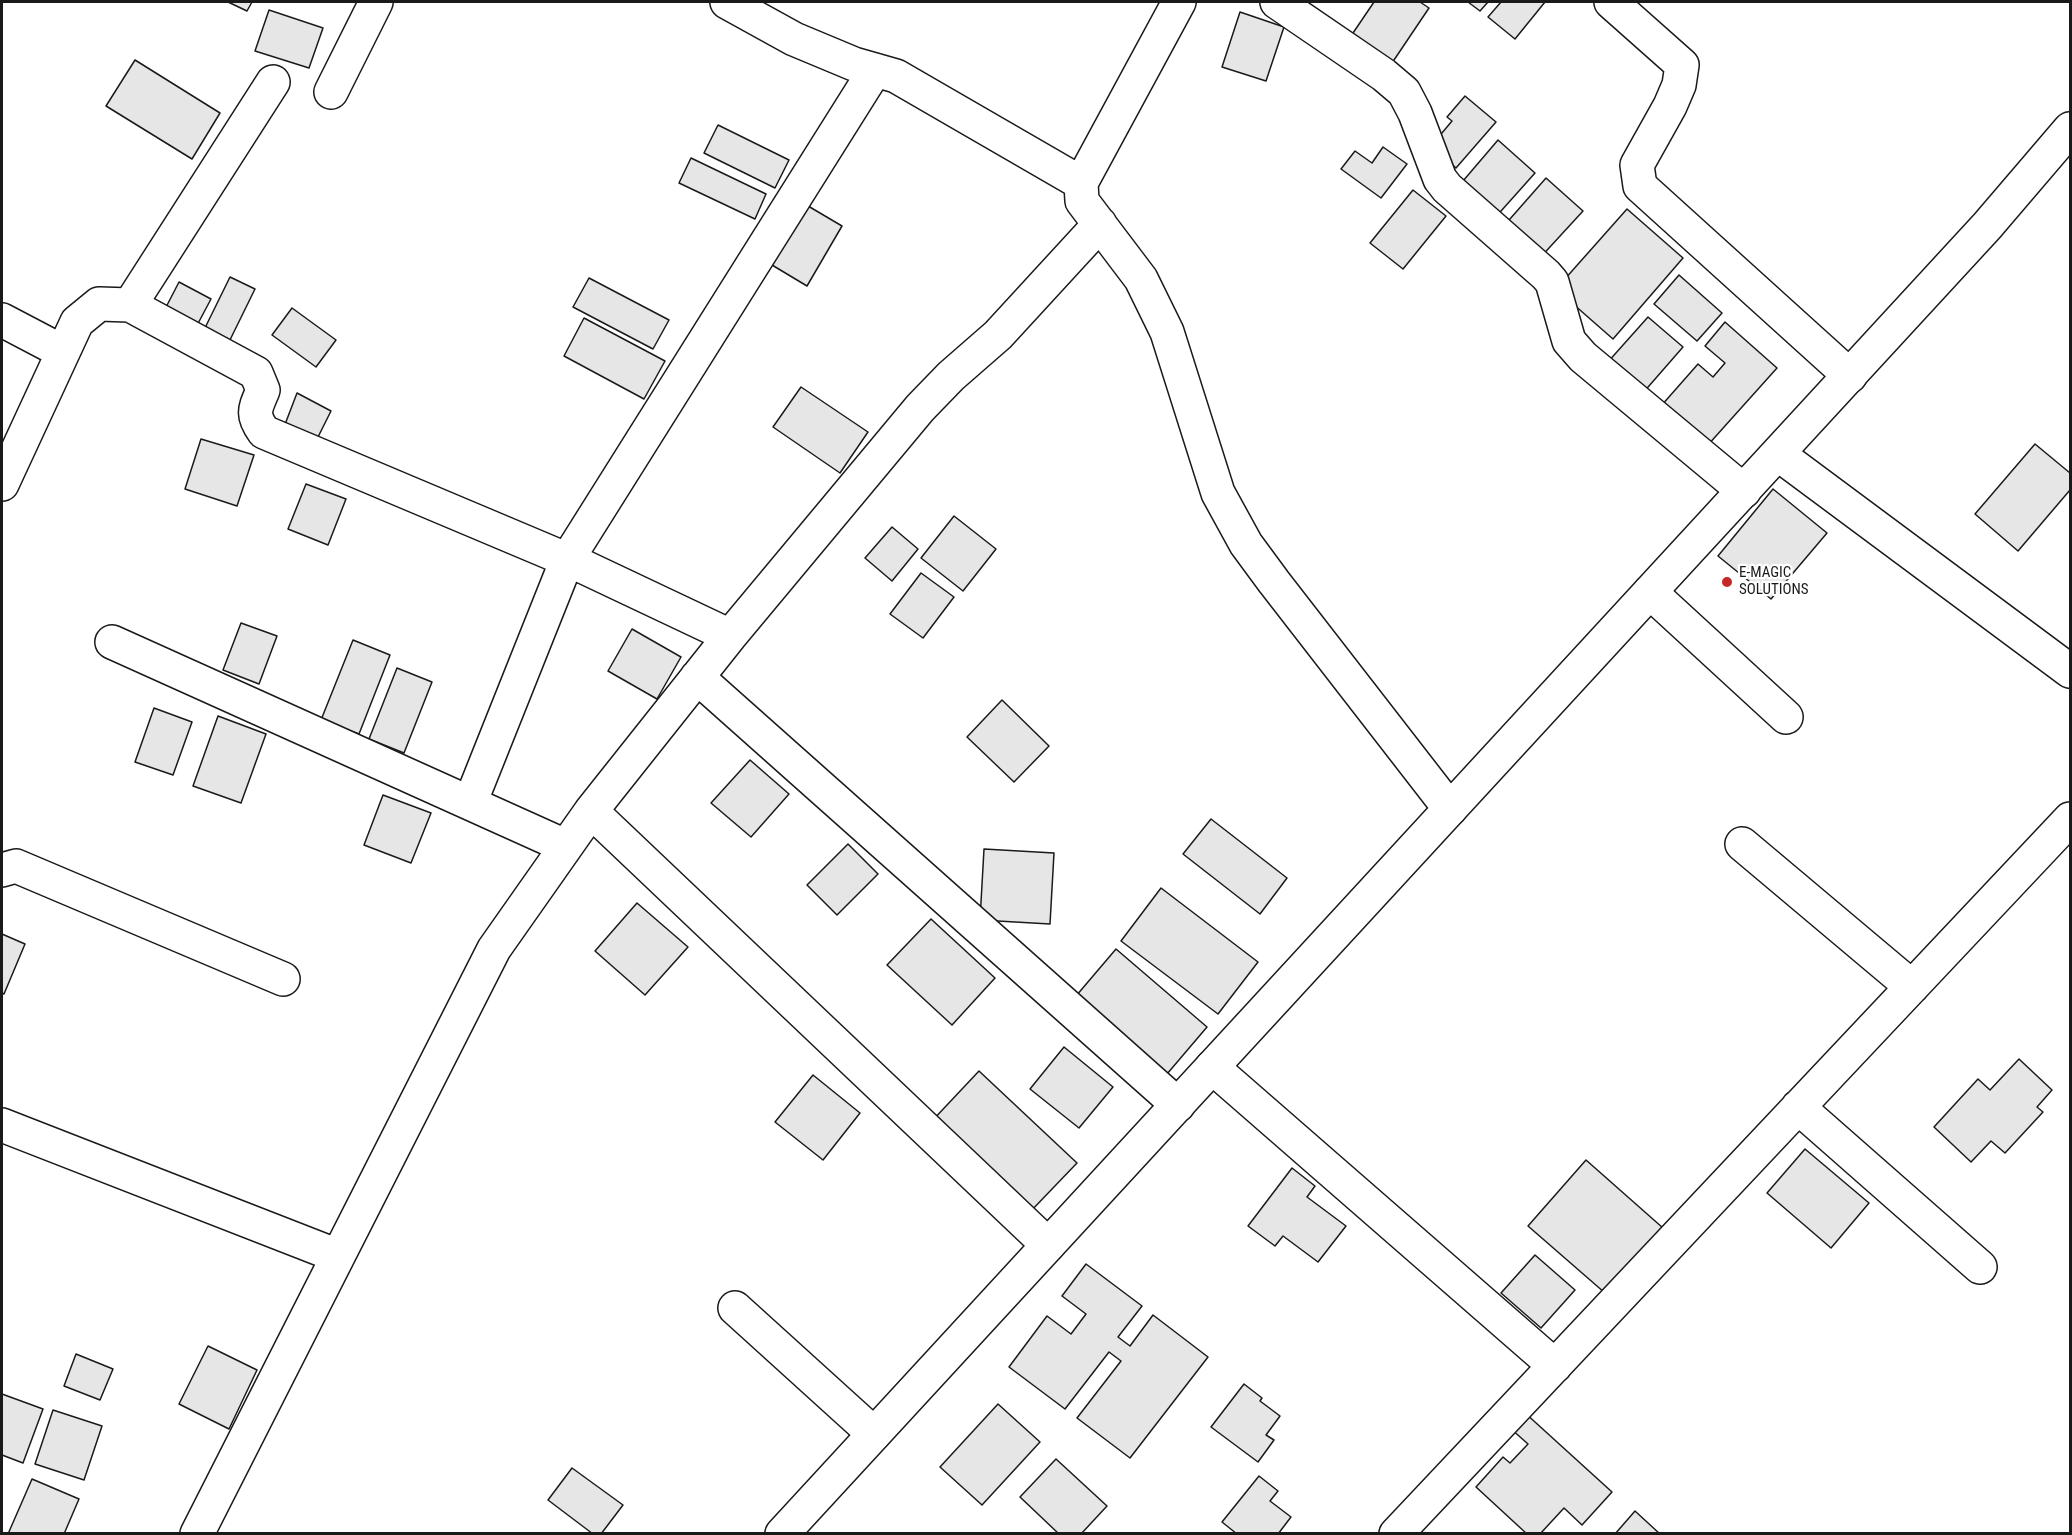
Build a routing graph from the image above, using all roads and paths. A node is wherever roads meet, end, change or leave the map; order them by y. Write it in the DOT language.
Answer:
graph roads {
  1 [pos="376,2"];
  2 [pos="728,2"];
  3 [pos="1179,2"];
  4 [pos="1277,2"];
  5 [pos="1611,2"];
  6 [pos="875,70"];
  7 [pos="273,82"];
  8 [pos="331,92"];
  9 [pos="2070,129"];
  10 [pos="1081,183"];
  11 [pos="1100,224"];
  12 [pos="130,305"];
  13 [pos="2,320"];
  14 [pos="63,352"];
  15 [pos="1850,376"];
  16 [pos="1778,454"];
  17 [pos="2,484"];
  18 [pos="1744,491"];
  19 [pos="567,560"];
  20 [pos="1650,592"];
  21 [pos="730,636"];
  22 [pos="112,642"];
  23 [pos="2070,671"];
  24 [pos="697,677"];
  25 [pos="1786,717"];
  26 [pos="470,803"];
  27 [pos="1450,809"];
  28 [pos="591,811"];
  29 [pos="2070,819"];
  30 [pos="1742,844"];
  31 [pos="565,846"];
  32 [pos="2,870"];
  33 [pos="283,978"];
  34 [pos="1912,987"];
  35 [pos="1212,1067"];
  36 [pos="1178,1105"];
  37 [pos="1798,1107"];
  38 [pos="2,1125"];
  39 [pos="1048,1245"];
  40 [pos="338,1256"];
  41 [pos="1980,1267"];
  42 [pos="735,1308"];
  43 [pos="1554,1366"];
  44 [pos="874,1434"];
  45 [pos="197,1533"];
  46 [pos="782,1533"];
  47 [pos="1396,1533"];
  1 -- 8 [label="street"];
  2 -- 6 [label="street"];
  3 -- 10 [label="street"];
  4 -- 18 [label="street"];
  5 -- 15 [label="street"];
  6 -- 10 [label="street"];
  6 -- 19 [label="street"];
  7 -- 12 [label="street"];
  9 -- 15 [label="street"];
  10 -- 11 [label="street"];
  11 -- 21 [label="street"];
  11 -- 27 [label="street"];
  12 -- 14 [label="street"];
  12 -- 19 [label="street"];
  13 -- 14 [label="street"];
  14 -- 17 [label="street"];
  15 -- 16 [label="street"];
  16 -- 18 [label="street"];
  16 -- 23 [label="street"];
  18 -- 20 [label="street"];
  19 -- 21 [label="street"];
  19 -- 26 [label="street"];
  20 -- 25 [label="street"];
  20 -- 27 [label="street"];
  21 -- 24 [label="street"];
  22 -- 26 [label="street"];
  24 -- 28 [label="street"];
  24 -- 36 [label="street"];
  26 -- 31 [label="street"];
  27 -- 35 [label="street"];
  28 -- 31 [label="street"];
  28 -- 39 [label="street"];
  29 -- 34 [label="street"];
  30 -- 34 [label="street"];
  31 -- 40 [label="street"];
  32 -- 33 [label="street"];
  34 -- 37 [label="street"];
  35 -- 36 [label="street"];
  35 -- 43 [label="street"];
  36 -- 39 [label="street"];
  37 -- 41 [label="street"];
  37 -- 43 [label="street"];
  38 -- 40 [label="street"];
  39 -- 44 [label="street"];
  40 -- 45 [label="street"];
  42 -- 44 [label="street"];
  43 -- 47 [label="street"];
  44 -- 46 [label="street"];
}
